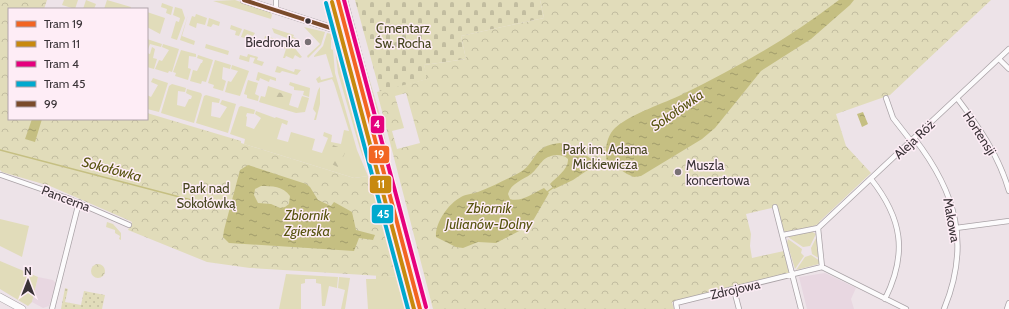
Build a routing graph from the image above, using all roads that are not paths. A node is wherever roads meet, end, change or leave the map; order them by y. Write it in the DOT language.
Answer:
graph roads {
  1 [pos="244,0"];
  2 [pos="276,0"];
  3 [pos="344,0"];
  4 [pos="276,10"];
  5 [pos="352,30"];
  6 [pos="1009,49"];
  7 [pos="999,59"];
  8 [pos="1009,69"];
  9 [pos="886,98"];
  10 [pos="957,98"];
  11 [pos="913,139"];
  12 [pos="1,175"];
  13 [pos="871,179"];
  14 [pos="1009,191"];
  15 [pos="79,202"];
  16 [pos="775,207"];
  17 [pos="1009,221"];
  18 [pos="129,225"];
  19 [pos="818,228"];
  20 [pos="956,228"];
  21 [pos="783,236"];
  22 [pos="822,266"];
  23 [pos="793,275"];
  24 [pos="734,290"];
  25 [pos="0,296"];
  26 [pos="886,299"];
  27 [pos="1009,303"];
  28 [pos="22,309"];
  29 [pos="52,309"];
  30 [pos="425,309"];
  31 [pos="677,309"];
  32 [pos="739,309"];
  33 [pos="801,309"];
  34 [pos="906,309"];
  35 [pos="944,309"];
  36 [pos="1007,309"];
  1 -- 4 [label="main road"];
  2 -- 4 [label="street"];
  3 -- 5 [label="main road"];
  4 -- 5 [label="main road"];
  5 -- 30 [label="main road"];
  6 -- 7 [label="street, Aleja Róż"];
  7 -- 8 [label="street"];
  7 -- 10 [label="street, Aleja Róż"];
  9 -- 11 [label="street, Makowa"];
  10 -- 11 [label="street, Aleja Róż"];
  10 -- 14 [label="street, Hortensji"];
  11 -- 13 [label="street, Aleja Róż"];
  11 -- 20 [label="street, Makowa"];
  12 -- 15 [label="street, Pancerna"];
  13 -- 19 [label="street, Aleja Róż"];
  13 -- 26 [label="street"];
  15 -- 18 [label="street, Pancerna"];
  15 -- 29 [label="street"];
  16 -- 21 [label="street"];
  17 -- 20 [label="street"];
  19 -- 21 [label="street, Aleja Róż"];
  19 -- 22 [label="street"];
  20 -- 35 [label="street, Makowa"];
  21 -- 23 [label="street"];
  22 -- 23 [label="street, Zdrojowa"];
  22 -- 26 [label="street"];
  23 -- 24 [label="street, Zdrojowa"];
  23 -- 33 [label="street"];
  24 -- 31 [label="street, Zdrojowa"];
  24 -- 32 [label="street"];
  25 -- 28 [label="main road"];
  26 -- 34 [label="street"];
  27 -- 36 [label="street"];
}
